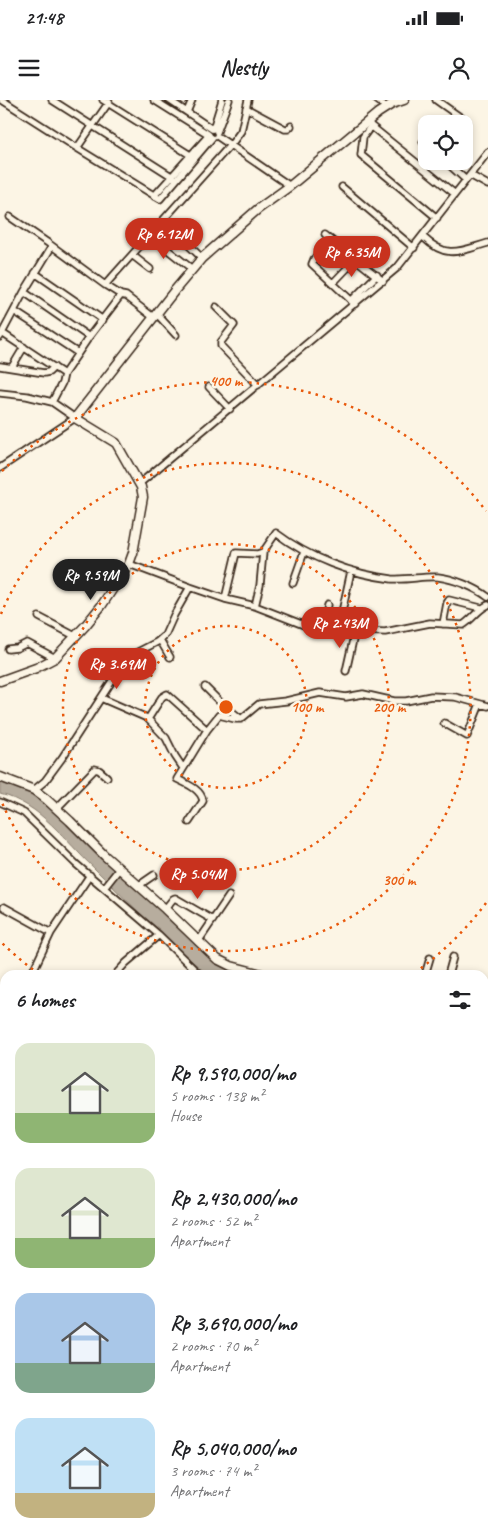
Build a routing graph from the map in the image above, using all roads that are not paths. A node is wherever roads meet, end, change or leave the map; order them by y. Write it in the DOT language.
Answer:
graph roads {
  1 [pos="2,100"];
  2 [pos="52,100"];
  3 [pos="154,100"];
  4 [pos="169,100"];
  5 [pos="192,100"];
  6 [pos="222,100"];
  7 [pos="229,100"];
  8 [pos="248,100"];
  9 [pos="377,100"];
  10 [pos="404,100"];
  11 [pos="436,100"];
  12 [pos="107,101"];
  13 [pos="386,107"];
  14 [pos="246,108"];
  15 [pos="187,112"];
  16 [pos="457,115"];
  17 [pos="369,124"];
  18 [pos="93,126"];
  19 [pos="291,126"];
  20 [pos="212,133"];
  21 [pos="231,145"];
  22 [pos="77,148"];
  23 [pos="488,152"];
  24 [pos="193,157"];
  25 [pos="457,170"];
  26 [pos="173,178"];
  27 [pos="468,178"];
  28 [pos="488,185"];
  29 [pos="290,186"];
  30 [pos="342,187"];
  31 [pos="455,194"];
  32 [pos="10,217"];
  33 [pos="436,218"];
  34 [pos="325,234"];
  35 [pos="149,235"];
  36 [pos="423,237"];
  37 [pos="181,238"];
  38 [pos="330,239"];
  39 [pos="488,243"];
  40 [pos="52,246"];
  41 [pos="414,248"];
  42 [pos="132,255"];
  43 [pos="202,258"];
  44 [pos="356,259"];
  45 [pos="150,269"];
  46 [pos="192,269"];
  47 [pos="35,273"];
  48 [pos="377,275"];
  49 [pos="383,281"];
  50 [pos="333,283"];
  51 [pos="105,285"];
  52 [pos="24,292"];
  53 [pos="121,295"];
  54 [pos="353,303"];
  55 [pos="216,307"];
  56 [pos="14,312"];
  57 [pos="155,315"];
  58 [pos="103,320"];
  59 [pos="1,335"];
  60 [pos="176,335"];
  61 [pos="89,336"];
  62 [pos="24,348"];
  63 [pos="78,354"];
  64 [pos="0,366"];
  65 [pos="12,367"];
  66 [pos="54,367"];
  67 [pos="64,374"];
  68 [pos="258,385"];
  69 [pos="210,387"];
  70 [pos="0,394"];
  71 [pos="52,402"];
  72 [pos="230,409"];
  73 [pos="75,418"];
  74 [pos="0,468"];
  75 [pos="139,484"];
  76 [pos="263,552"];
  77 [pos="304,552"];
  78 [pos="131,565"];
  79 [pos="351,571"];
  80 [pos="293,583"];
  81 [pos="190,587"];
  82 [pos="488,597"];
  83 [pos="226,599"];
  84 [pos="327,605"];
  85 [pos="488,605"];
  86 [pos="255,606"];
  87 [pos="481,608"];
  88 [pos="39,617"];
  89 [pos="443,624"];
  90 [pos="322,629"];
  91 [pos="338,630"];
  92 [pos="355,631"];
  93 [pos="75,636"];
  94 [pos="160,640"];
  95 [pos="8,649"];
  96 [pos="170,657"];
  97 [pos="55,658"];
  98 [pos="346,671"];
  99 [pos="0,681"];
  100 [pos="205,687"];
  101 [pos="101,698"];
  102 [pos="480,704"];
  103 [pos="488,706"];
  104 [pos="148,719"];
  105 [pos="241,719"];
  106 [pos="444,723"];
  107 [pos="207,730"];
  108 [pos="183,768"];
  109 [pos="0,777"];
  110 [pos="106,777"];
  111 [pos="34,790"];
  112 [pos="0,802"];
  113 [pos="56,809"];
  114 [pos="189,822"];
  115 [pos="119,870"];
  116 [pos="90,875"];
  117 [pos="154,875"];
  118 [pos="106,886"];
  119 [pos="138,886"];
  120 [pos="229,896"];
  121 [pos="4,907"];
  122 [pos="165,909"];
  123 [pos="213,920"];
  124 [pos="51,933"];
  125 [pos="160,935"];
  126 [pos="198,942"];
  127 [pos="453,957"];
  128 [pos="430,958"];
  129 [pos="33,970"];
  130 [pos="120,970"];
  131 [pos="195,970"];
  132 [pos="246,970"];
  133 [pos="426,970"];
  134 [pos="449,970"];
  1 -- 22 [label="street"];
  2 -- 18 [label="street"];
  3 -- 20 [label="street"];
  4 -- 15 [label="street"];
  5 -- 15 [label="street"];
  6 -- 20 [label="street"];
  7 -- 20 [label="street"];
  8 -- 14 [label="street"];
  9 -- 13 [label="street"];
  10 -- 13 [label="street"];
  11 -- 16 [label="street"];
  12 -- 18 [label="street"];
  12 -- 24 [label="street"];
  13 -- 17 [label="street"];
  14 -- 19 [label="street"];
  14 -- 21 [label="street"];
  15 -- 20 [label="street"];
  17 -- 29 [label="street"];
  17 -- 31 [label="street"];
  17 -- 33 [label="street"];
  18 -- 22 [label="street"];
  18 -- 26 [label="street"];
  20 -- 21 [label="street"];
  20 -- 24 [label="street"];
  21 -- 29 [label="street"];
  21 -- 35 [label="street"];
  22 -- 26 [label="street"];
  23 -- 27 [label="street"];
  24 -- 26 [label="street"];
  25 -- 27 [label="street"];
  27 -- 28 [label="street"];
  27 -- 31 [label="street"];
  29 -- 43 [label="street"];
  30 -- 41 [label="street"];
  31 -- 33 [label="street"];
  32 -- 40 [label="street"];
  33 -- 36 [label="street"];
  34 -- 38 [label="street"];
  35 -- 42 [label="street"];
  35 -- 46 [label="street"];
  36 -- 39 [label="street"];
  36 -- 41 [label="street"];
  37 -- 43 [label="street"];
  38 -- 44 [label="street"];
  38 -- 50 [label="street"];
  40 -- 47 [label="street"];
  40 -- 51 [label="street"];
  41 -- 49 [label="street"];
  42 -- 45 [label="street"];
  42 -- 51 [label="street"];
  43 -- 46 [label="street"];
  44 -- 48 [label="street"];
  44 -- 50 [label="street"];
  46 -- 57 [label="street"];
  47 -- 52 [label="street"];
  47 -- 58 [label="street"];
  48 -- 49 [label="street"];
  48 -- 54 [label="street"];
  49 -- 54 [label="street"];
  50 -- 54 [label="street"];
  51 -- 53 [label="street"];
  52 -- 56 [label="street"];
  52 -- 61 [label="street"];
  53 -- 57 [label="street"];
  53 -- 58 [label="street"];
  54 -- 68 [label="street"];
  55 -- 68 [label="street"];
  56 -- 59 [label="street"];
  56 -- 63 [label="street"];
  57 -- 60 [label="street"];
  57 -- 73 [label="street"];
  58 -- 61 [label="street"];
  59 -- 62 [label="street"];
  61 -- 63 [label="street"];
  62 -- 65 [label="street"];
  62 -- 66 [label="street"];
  63 -- 67 [label="street"];
  64 -- 65 [label="street"];
  65 -- 66 [label="street"];
  66 -- 67 [label="street"];
  67 -- 71 [label="street"];
  68 -- 72 [label="street"];
  69 -- 72 [label="street"];
  70 -- 71 [label="street"];
  71 -- 73 [label="street"];
  72 -- 75 [label="street"];
  73 -- 74 [label="street"];
  73 -- 75 [label="street"];
  75 -- 78 [label="street"];
  76 -- 77 [label="street"];
  76 -- 83 [label="street"];
  76 -- 86 [label="street"];
  77 -- 79 [label="street"];
  77 -- 80 [label="street"];
  78 -- 81 [label="street"];
  78 -- 93 [label="street"];
  79 -- 82 [label="street"];
  79 -- 91 [label="street"];
  81 -- 83 [label="street"];
  81 -- 94 [label="street"];
  83 -- 86 [label="street"];
  84 -- 90 [label="street"];
  85 -- 87 [label="street"];
  86 -- 90 [label="street"];
  87 -- 89 [label="street"];
  87 -- 89 [label="street"];
  88 -- 93 [label="street"];
  89 -- 92 [label="street"];
  90 -- 91 [label="street"];
  91 -- 92 [label="street"];
  92 -- 98 [label="street"];
  93 -- 97 [label="street"];
  94 -- 96 [label="street"];
  94 -- 101 [label="street"];
  95 -- 97 [label="street"];
  97 -- 99 [label="street"];
  100 -- 105 [label="street"];
  101 -- 104 [label="street"];
  101 -- 111 [label="street"];
  102 -- 103 [label="street"];
  102 -- 105 [label="street"];
  102 -- 106 [label="street"];
  104 -- 107 [label="street"];
  104 -- 108 [label="street"];
  105 -- 107 [label="street"];
  107 -- 108 [label="street"];
  108 -- 114 [label="street"];
  109 -- 111 [label="street"];
  110 -- 113 [label="street"];
  111 -- 113 [label="street"];
  112 -- 116 [label="street"];
  113 -- 115 [label="street"];
  115 -- 118 [label="street"];
  115 -- 119 [label="street"];
  116 -- 118 [label="street"];
  116 -- 124 [label="street"];
  117 -- 119 [label="street"];
  118 -- 125 [label="street"];
  119 -- 122 [label="street"];
  120 -- 123 [label="street"];
  121 -- 124 [label="street"];
  122 -- 123 [label="street"];
  122 -- 126 [label="street"];
  123 -- 126 [label="street"];
  124 -- 129 [label="street"];
  125 -- 130 [label="street"];
  125 -- 131 [label="street"];
  126 -- 132 [label="street"];
  127 -- 134 [label="street"];
  128 -- 133 [label="street"];
}
